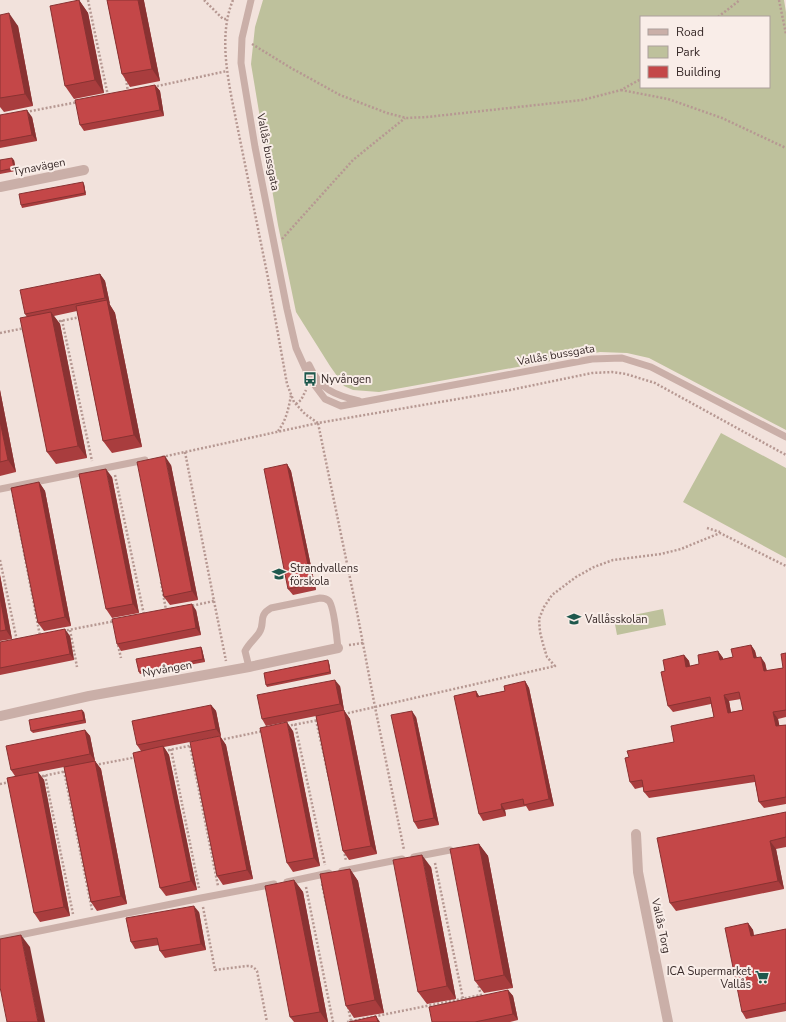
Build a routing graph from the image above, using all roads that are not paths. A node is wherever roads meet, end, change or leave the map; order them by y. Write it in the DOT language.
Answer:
graph roads {
  1 [pos="251,0"];
  2 [pos="84,170"];
  3 [pos="0,187"];
  4 [pos="786,436"];
  5 [pos="161,457"];
  6 [pos="0,489"];
  7 [pos="338,648"];
  8 [pos="249,667"];
  9 [pos="0,716"];
  10 [pos="636,834"];
  11 [pos="450,850"];
  12 [pos="0,939"];
  13 [pos="668,1022"];
  1 -- 4 [label="lane, Vallås bussgata"];
  2 -- 3 [label="street, Tynavägen"];
  5 -- 6 [label="lane"];
  7 -- 8 [label="street, Nyvången"];
  7 -- 8 [label="lane"];
  8 -- 9 [label="street, Nyvången"];
  10 -- 13 [label="street, Vallås Torg"];
  11 -- 12 [label="lane"];
}
